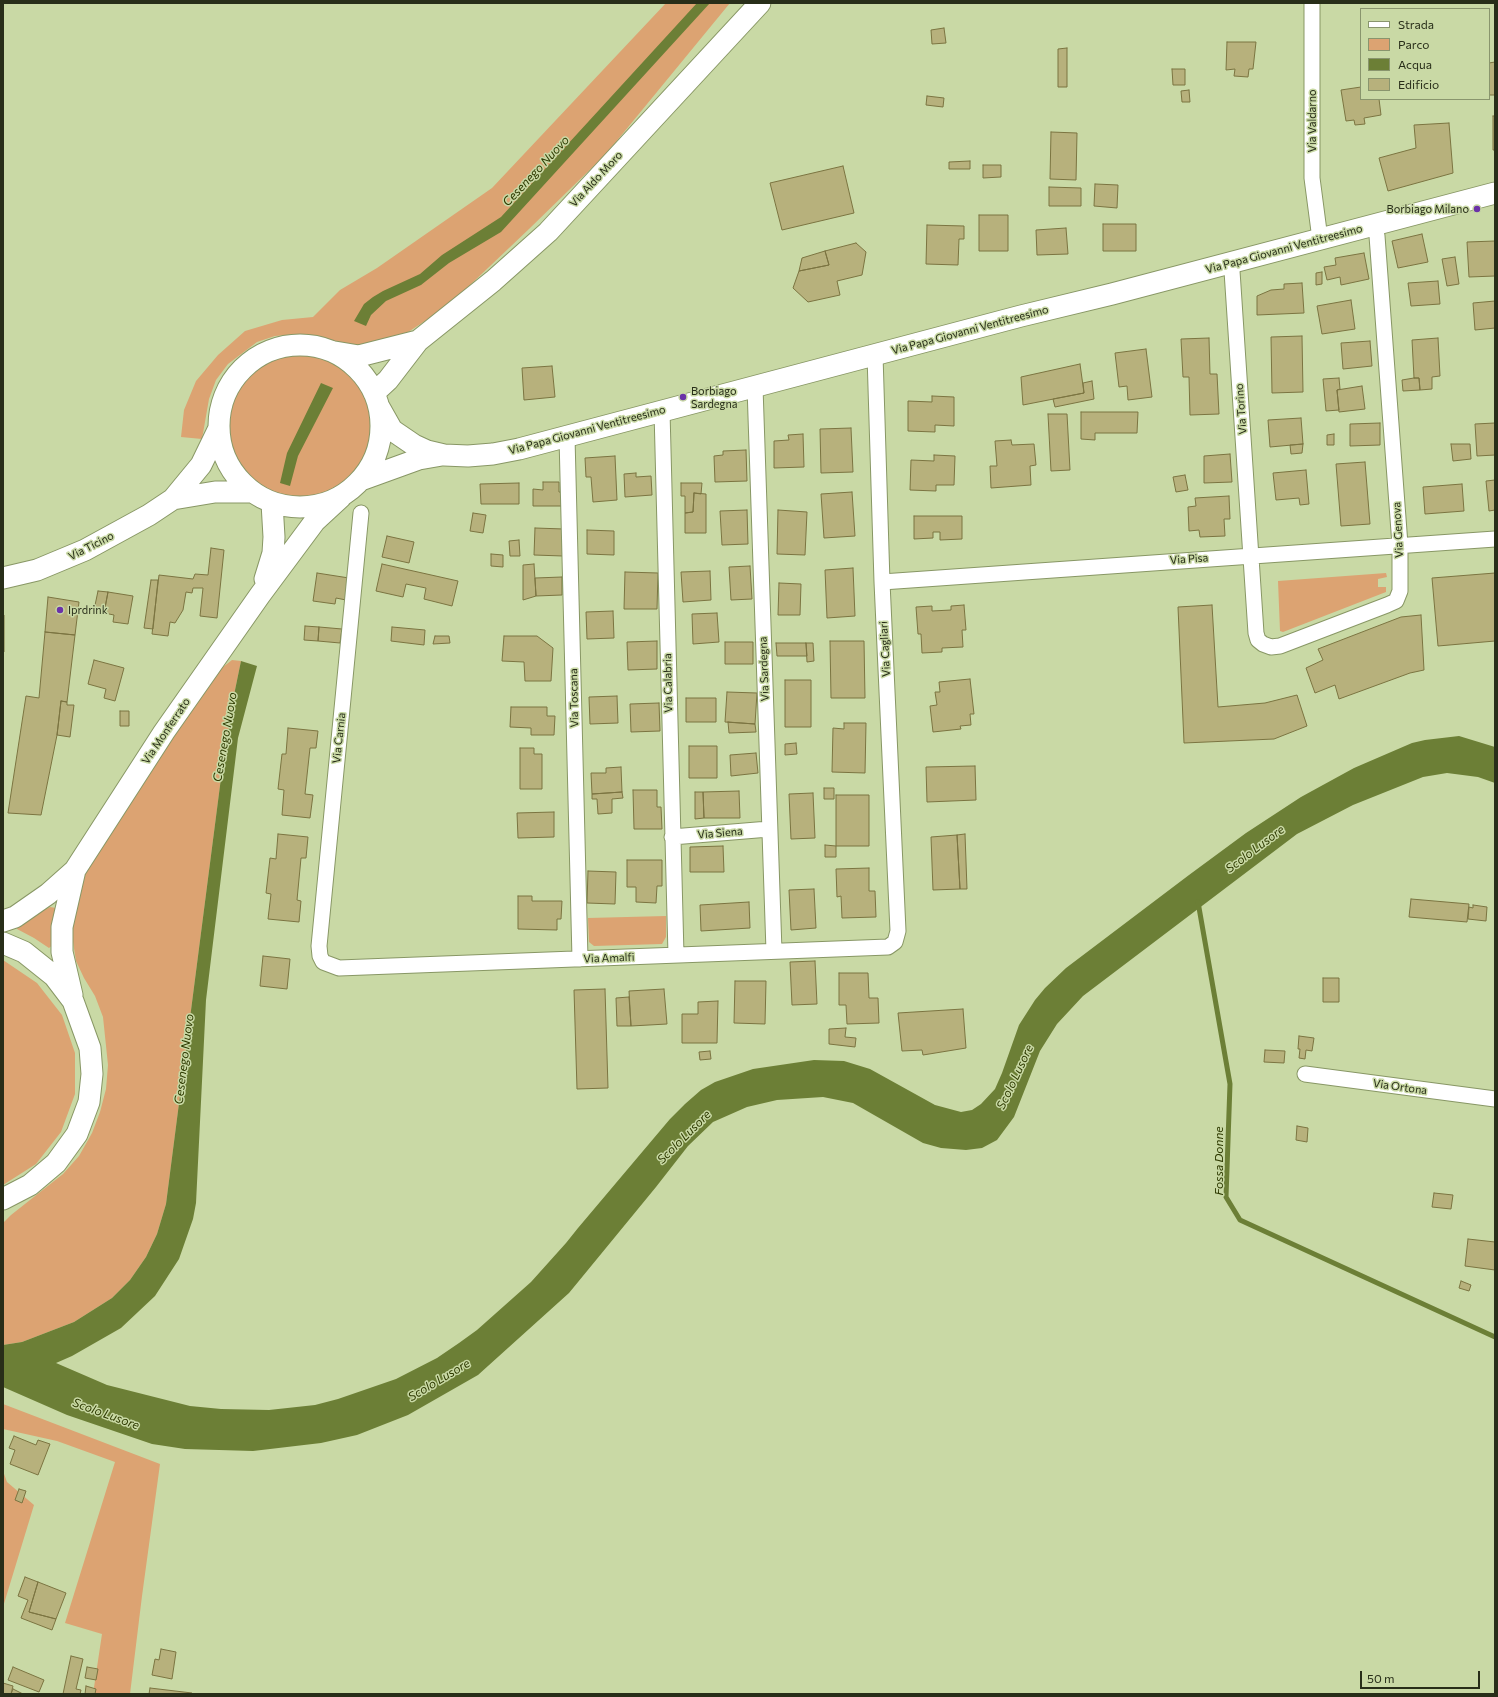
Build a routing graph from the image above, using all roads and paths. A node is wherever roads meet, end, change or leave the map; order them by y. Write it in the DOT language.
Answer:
graph roads {
  1 [pos="760,3"];
  2 [pos="1312,3"];
  3 [pos="1495,193"];
  4 [pos="1374,225"];
  5 [pos="1320,239"];
  6 [pos="1230,263"];
  7 [pos="418,341"];
  8 [pos="331,351"];
  9 [pos="874,355"];
  10 [pos="755,387"];
  11 [pos="377,400"];
  12 [pos="662,411"];
  13 [pos="219,428"];
  14 [pos="567,437"];
  15 [pos="444,455"];
  16 [pos="361,480"];
  17 [pos="252,492"];
  18 [pos="341,497"];
  19 [pos="173,499"];
  20 [pos="272,503"];
  21 [pos="362,513"];
  22 [pos="1495,538"];
  23 [pos="1400,545"];
  24 [pos="1250,555"];
  25 [pos="3,578"];
  26 [pos="882,582"];
  27 [pos="260,595"];
  28 [pos="769,829"];
  29 [pos="672,837"];
  30 [pos="75,870"];
  31 [pos="3,921"];
  32 [pos="895,942"];
  33 [pos="3,943"];
  34 [pos="774,951"];
  35 [pos="676,955"];
  36 [pos="580,959"];
  37 [pos="323,962"];
  38 [pos="73,1001"];
  39 [pos="1305,1074"];
  40 [pos="1495,1099"];
  41 [pos="3,1199"];
  1 -- 7 [label="main road, Via Aldo Moro"];
  2 -- 5 [label="street, Via Valdarno"];
  3 -- 4 [label="main road, Via Papa Giovanni Ventitreesimo"];
  4 -- 5 [label="main road, Via Papa Giovanni Ventitreesimo"];
  4 -- 23 [label="street, Via Genova"];
  5 -- 6 [label="main road, Via Papa Giovanni Ventitreesimo"];
  6 -- 9 [label="main road, Via Papa Giovanni Ventitreesimo"];
  6 -- 24 [label="street, Via Torino"];
  7 -- 8 [label="main road, Via Aldo Moro"];
  7 -- 11 [label="main road, Via Aldo Moro"];
  8 -- 11 [label="main road, Via Papa Giovanni Ventitreesimo"];
  8 -- 13 [label="main road, Via Aldo Moro"];
  9 -- 10 [label="main road, Via Papa Giovanni Ventitreesimo"];
  9 -- 26 [label="street, Via Cagliari"];
  10 -- 12 [label="main road, Via Papa Giovanni Ventitreesimo"];
  10 -- 28 [label="street, Via Sardegna"];
  11 -- 15 [label="main road, Via Papa Giovanni Ventitreesimo"];
  11 -- 16 [label="main road"];
  12 -- 14 [label="main road, Via Papa Giovanni Ventitreesimo"];
  12 -- 29 [label="street, Via Calabria"];
  13 -- 17 [label="main road"];
  13 -- 19 [label="main road, Via Ticino"];
  14 -- 15 [label="main road, Via Papa Giovanni Ventitreesimo"];
  14 -- 36 [label="street, Via Toscana"];
  15 -- 16 [label="main road, Via Papa Giovanni Ventitreesimo"];
  16 -- 18 [label="main road, Via Monferrato"];
  17 -- 19 [label="main road, Via Ticino"];
  17 -- 20 [label="main road"];
  18 -- 20 [label="main road"];
  18 -- 27 [label="main road, Via Monferrato"];
  19 -- 25 [label="main road, Via Ticino"];
  20 -- 27 [label="main road, Via Monferrato"];
  21 -- 37 [label="street, Via Carnia"];
  22 -- 23 [label="street, Via Pisa"];
  23 -- 24 [label="street, Via Pisa"];
  23 -- 24 [label="street, Via Genova"];
  24 -- 26 [label="street, Via Pisa"];
  26 -- 32 [label="street, Via Cagliari"];
  27 -- 30 [label="main road, Via Monferrato"];
  28 -- 29 [label="street, Via Siena"];
  28 -- 34 [label="street, Via Sardegna"];
  29 -- 35 [label="street, Via Calabria"];
  30 -- 31 [label="main road, Via Monferrato"];
  30 -- 38 [label="main road, Via Monferrato"];
  32 -- 34 [label="street, Via Amalfi"];
  33 -- 38 [label="main road"];
  34 -- 35 [label="street, Via Amalfi"];
  35 -- 36 [label="street, Via Amalfi"];
  36 -- 37 [label="street, Via Amalfi"];
  38 -- 41 [label="main road"];
  39 -- 40 [label="street, Via Ortona"];
}
